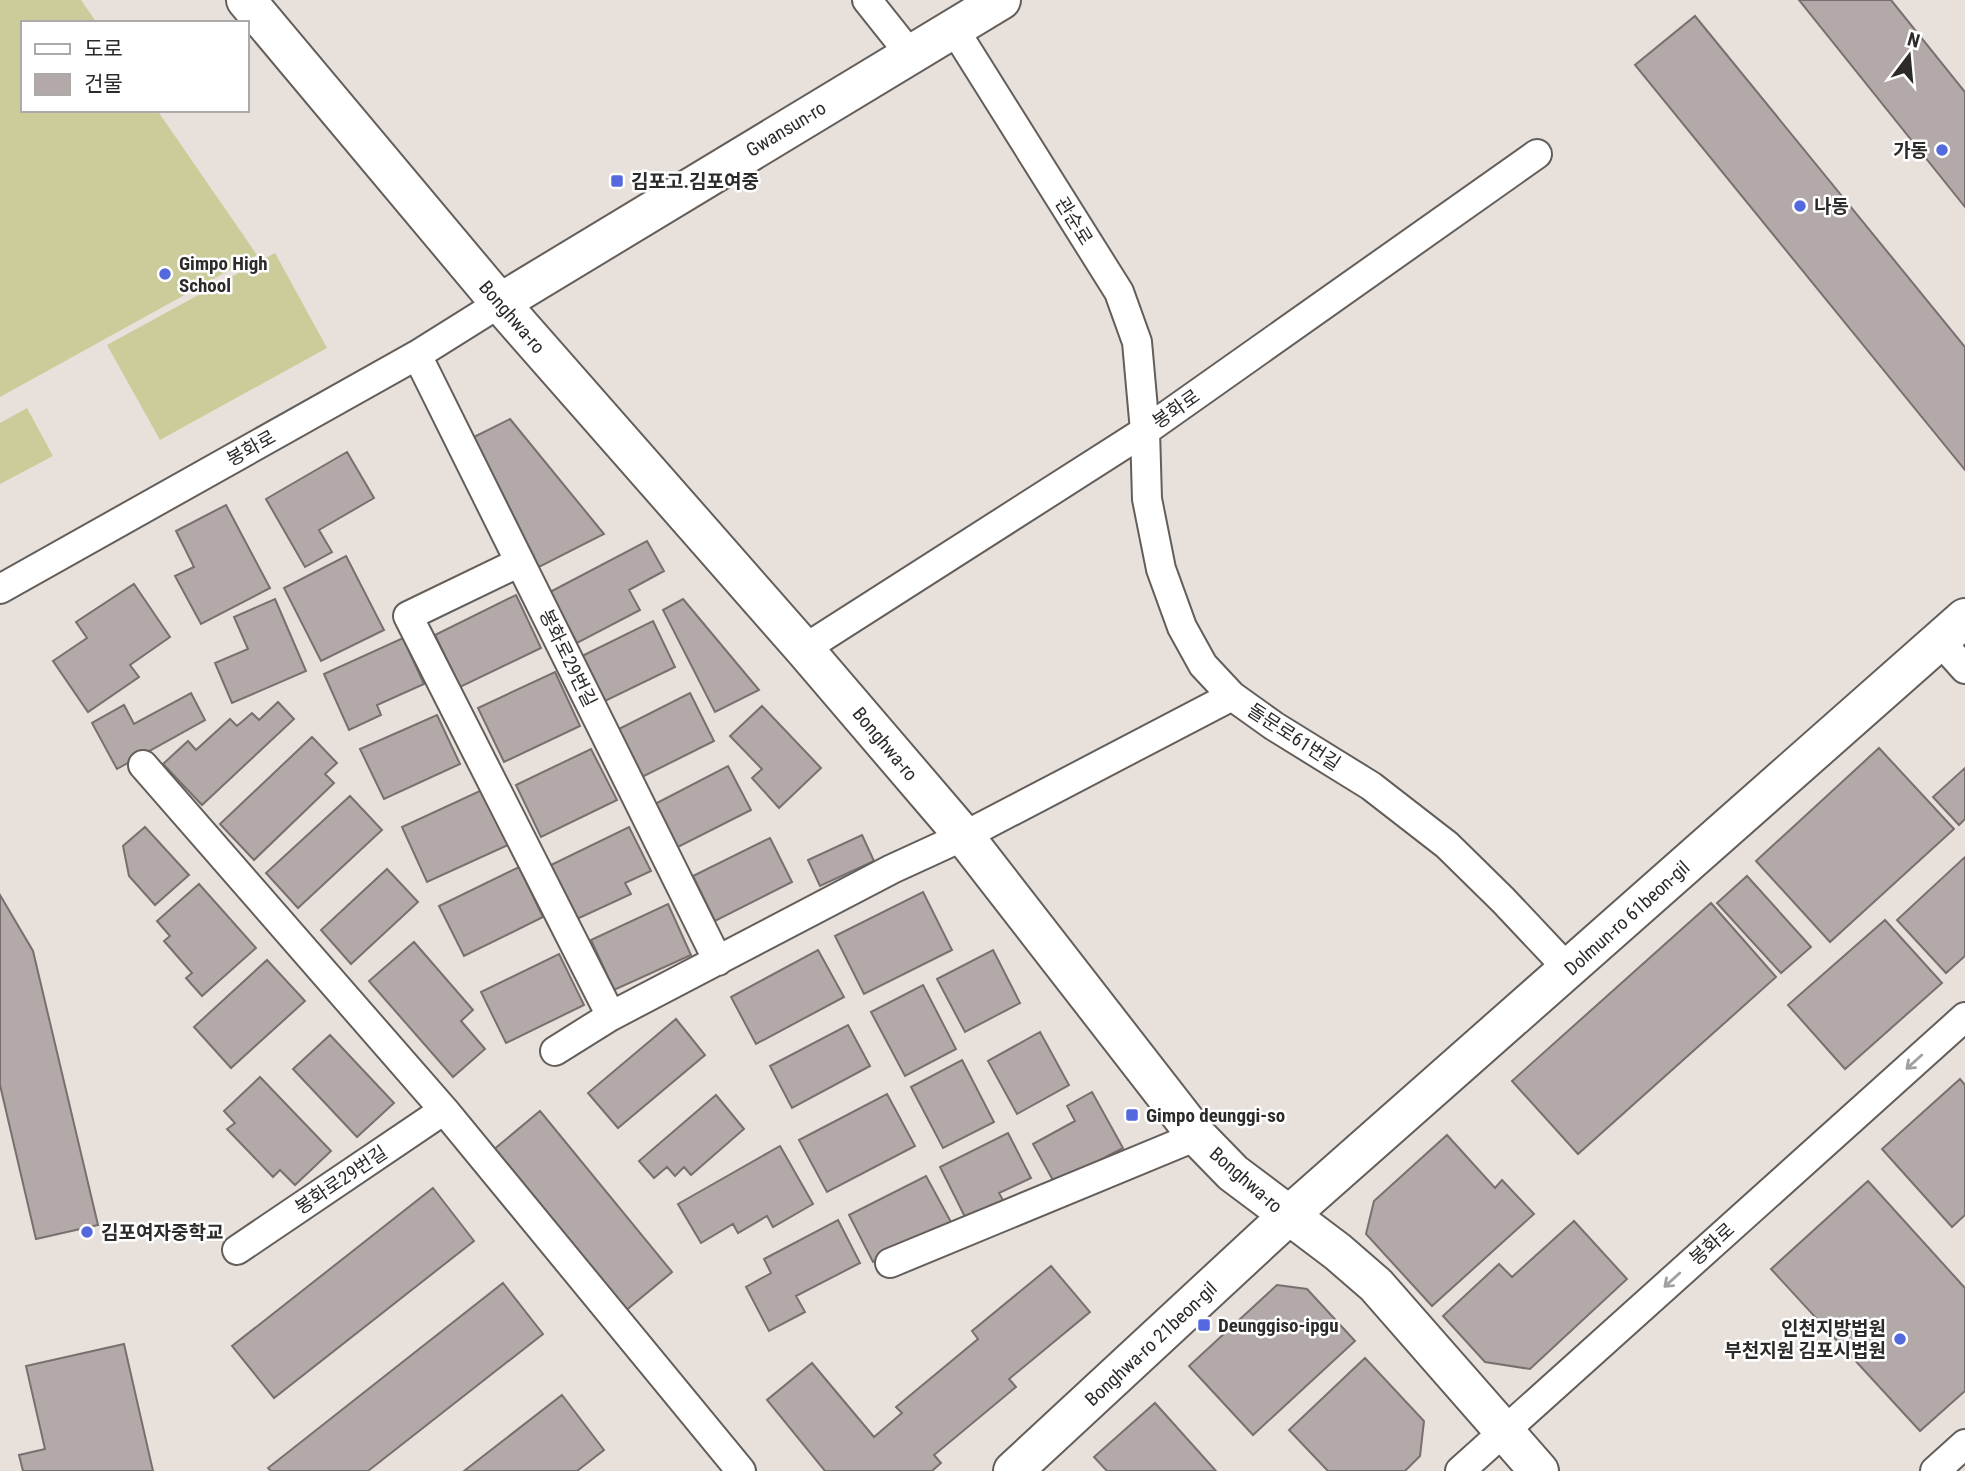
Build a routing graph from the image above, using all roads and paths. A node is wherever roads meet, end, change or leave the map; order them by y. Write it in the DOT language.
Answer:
graph roads {
  1 [pos="246,0"];
  2 [pos="867,0"];
  3 [pos="1001,0"];
  4 [pos="954,29"];
  5 [pos="910,54"];
  6 [pos="1537,155"];
  7 [pos="500,303"];
  8 [pos="417,355"];
  9 [pos="1145,431"];
  10 [pos="520,562"];
  11 [pos="0,589"];
  12 [pos="1953,630"];
  13 [pos="804,649"];
  14 [pos="1965,669"];
  15 [pos="1232,696"];
  16 [pos="143,765"];
  17 [pos="964,836"];
  18 [pos="718,961"];
  19 [pos="1569,970"];
  20 [pos="611,1016"];
  21 [pos="1965,1017"];
  22 [pos="555,1051"];
  23 [pos="444,1110"];
  24 [pos="1197,1136"];
  25 [pos="1288,1216"];
  26 [pos="237,1250"];
  27 [pos="890,1263"];
  28 [pos="1503,1432"];
  29 [pos="1965,1444"];
  30 [pos="741,1471"];
  31 [pos="1013,1471"];
  32 [pos="1460,1471"];
  33 [pos="1539,1471"];
  34 [pos="1935,1471"];
  1 -- 7 [label="street, Bonghwa-ro"];
  2 -- 5 [label="lane"];
  3 -- 4 [label="street, Gwansun-ro"];
  4 -- 5 [label="street, Gwansun-ro"];
  4 -- 9 [label="lane, 관순로"];
  5 -- 7 [label="street, Gwansun-ro"];
  6 -- 9 [label="lane, 봉화로"];
  7 -- 8 [label="lane, 봉화로"];
  7 -- 13 [label="street, Bonghwa-ro"];
  8 -- 10 [label="lane, 봉화로29번길"];
  8 -- 11 [label="lane, 봉화로"];
  9 -- 13 [label="lane, 봉화로"];
  9 -- 15 [label="lane, 돌문로61번길"];
  10 -- 18 [label="lane, 봉화로29번길"];
  10 -- 20 [label="lane"];
  12 -- 14 [label="lane"];
  12 -- 19 [label="street, Dolmun-ro 61beon-gil"];
  13 -- 17 [label="street, Bonghwa-ro"];
  15 -- 17 [label="lane"];
  15 -- 19 [label="lane, 돌문로61번길"];
  16 -- 23 [label="lane"];
  17 -- 18 [label="lane"];
  17 -- 24 [label="street, Bonghwa-ro"];
  18 -- 20 [label="lane"];
  19 -- 25 [label="street, Dolmun-ro 61beon-gil"];
  20 -- 22 [label="lane"];
  21 -- 28 [label="lane, 봉화로, one-way"];
  23 -- 26 [label="lane, 봉화로29번길"];
  23 -- 30 [label="lane"];
  24 -- 25 [label="street, Bonghwa-ro"];
  24 -- 27 [label="lane"];
  25 -- 28 [label="street, Bonghwa-ro"];
  25 -- 31 [label="street, Bonghwa-ro 21beon-gil"];
  28 -- 32 [label="lane, 봉화로"];
  28 -- 33 [label="street, Bonghwa-ro"];
  29 -- 34 [label="lane"];
}
